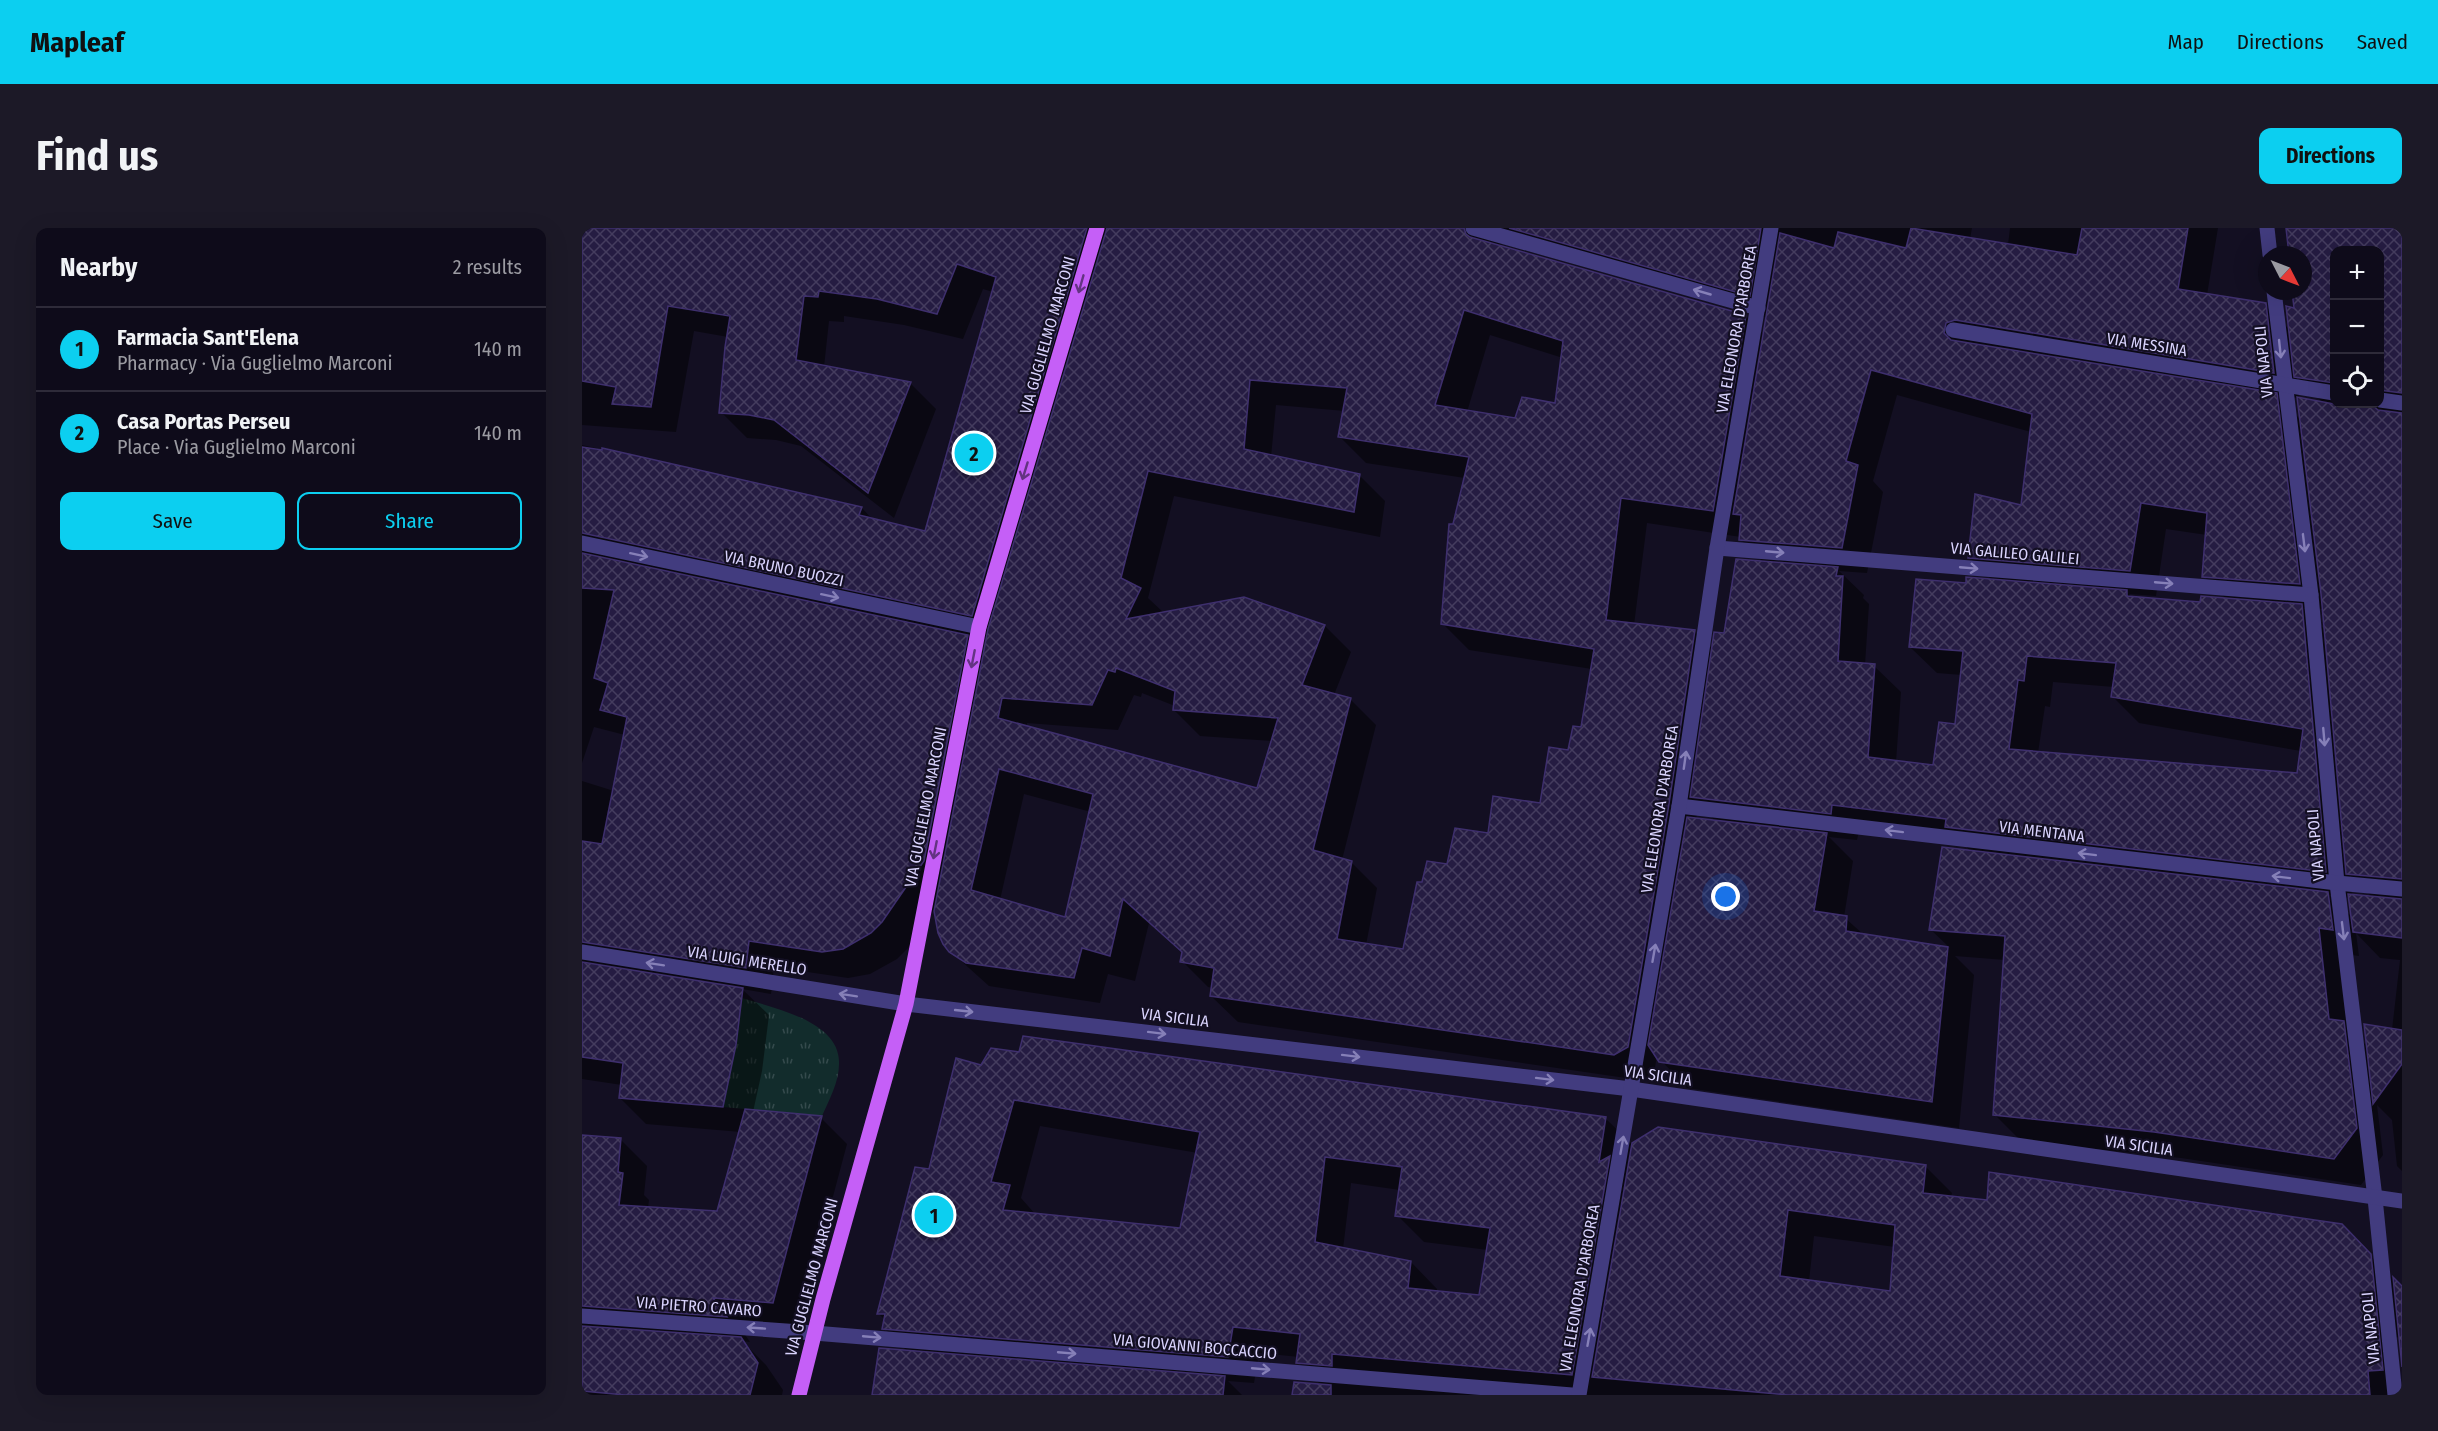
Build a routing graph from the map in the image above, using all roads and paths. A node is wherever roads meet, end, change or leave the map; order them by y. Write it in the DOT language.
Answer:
graph roads {
  1 [pos="1097,228"];
  2 [pos="1473,228"];
  3 [pos="1771,228"];
  4 [pos="2267,228"];
  5 [pos="2269,246"];
  6 [pos="2275,300"];
  7 [pos="1758,308"];
  8 [pos="1953,330"];
  9 [pos="2284,385"];
  10 [pos="2330,392"];
  11 [pos="2384,401"];
  12 [pos="2402,403"];
  13 [pos="582,543"];
  14 [pos="1717,548"];
  15 [pos="2311,595"];
  16 [pos="979,627"];
  17 [pos="1679,806"];
  18 [pos="2337,883"];
  19 [pos="2402,889"];
  20 [pos="582,952"];
  21 [pos="906,1004"];
  22 [pos="1631,1089"];
  23 [pos="2375,1198"];
  24 [pos="2402,1201"];
  25 [pos="582,1316"];
  26 [pos="814,1333"];
  27 [pos="799,1395"];
  28 [pos="1572,1395"];
  29 [pos="1579,1395"];
  30 [pos="2395,1395"];
  1 -- 16 [label="main road, VIA GUGLIELMO MARCONI, one-way"];
  7 -- 2 [label="street, one-way"];
  3 -- 7 [label="street, VIA ELEONORA D'ARBOREA"];
  4 -- 5 [label="street"];
  6 -- 9 [label="street, VIA NAPOLI, one-way"];
  7 -- 14 [label="street, VIA ELEONORA D'ARBOREA"];
  8 -- 9 [label="street, VIA MESSINA"];
  9 -- 10 [label="street, VIA MESSINA"];
  9 -- 15 [label="street, VIA NAPOLI, one-way"];
  11 -- 12 [label="street"];
  13 -- 16 [label="street, VIA BRUNO BUOZZI, one-way"];
  14 -- 15 [label="street, VIA GALILEO GALILEI, one-way"];
  17 -- 14 [label="street, VIA ELEONORA D'ARBOREA, one-way"];
  15 -- 18 [label="street, VIA NAPOLI, one-way"];
  16 -- 21 [label="main road, VIA GUGLIELMO MARCONI, one-way"];
  18 -- 17 [label="street, VIA MENTANA, one-way"];
  22 -- 17 [label="street, VIA ELEONORA D'ARBOREA, one-way"];
  18 -- 19 [label="street, VIA MENTANA"];
  18 -- 23 [label="street, VIA NAPOLI, one-way"];
  21 -- 20 [label="street, VIA LUIGI MERELLO, one-way"];
  21 -- 22 [label="street, VIA SICILIA, one-way"];
  21 -- 26 [label="main road, VIA GUGLIELMO MARCONI"];
  22 -- 23 [label="street, VIA SICILIA"];
  29 -- 22 [label="street, VIA ELEONORA D'ARBOREA, one-way"];
  23 -- 24 [label="street, VIA SICILIA"];
  23 -- 30 [label="street, VIA NAPOLI"];
  26 -- 25 [label="street, VIA PIETRO CAVARO, one-way"];
  26 -- 27 [label="main road, VIA GUGLIELMO MARCONI"];
  26 -- 28 [label="street, VIA GIOVANNI BOCCACCIO, one-way"];
}
